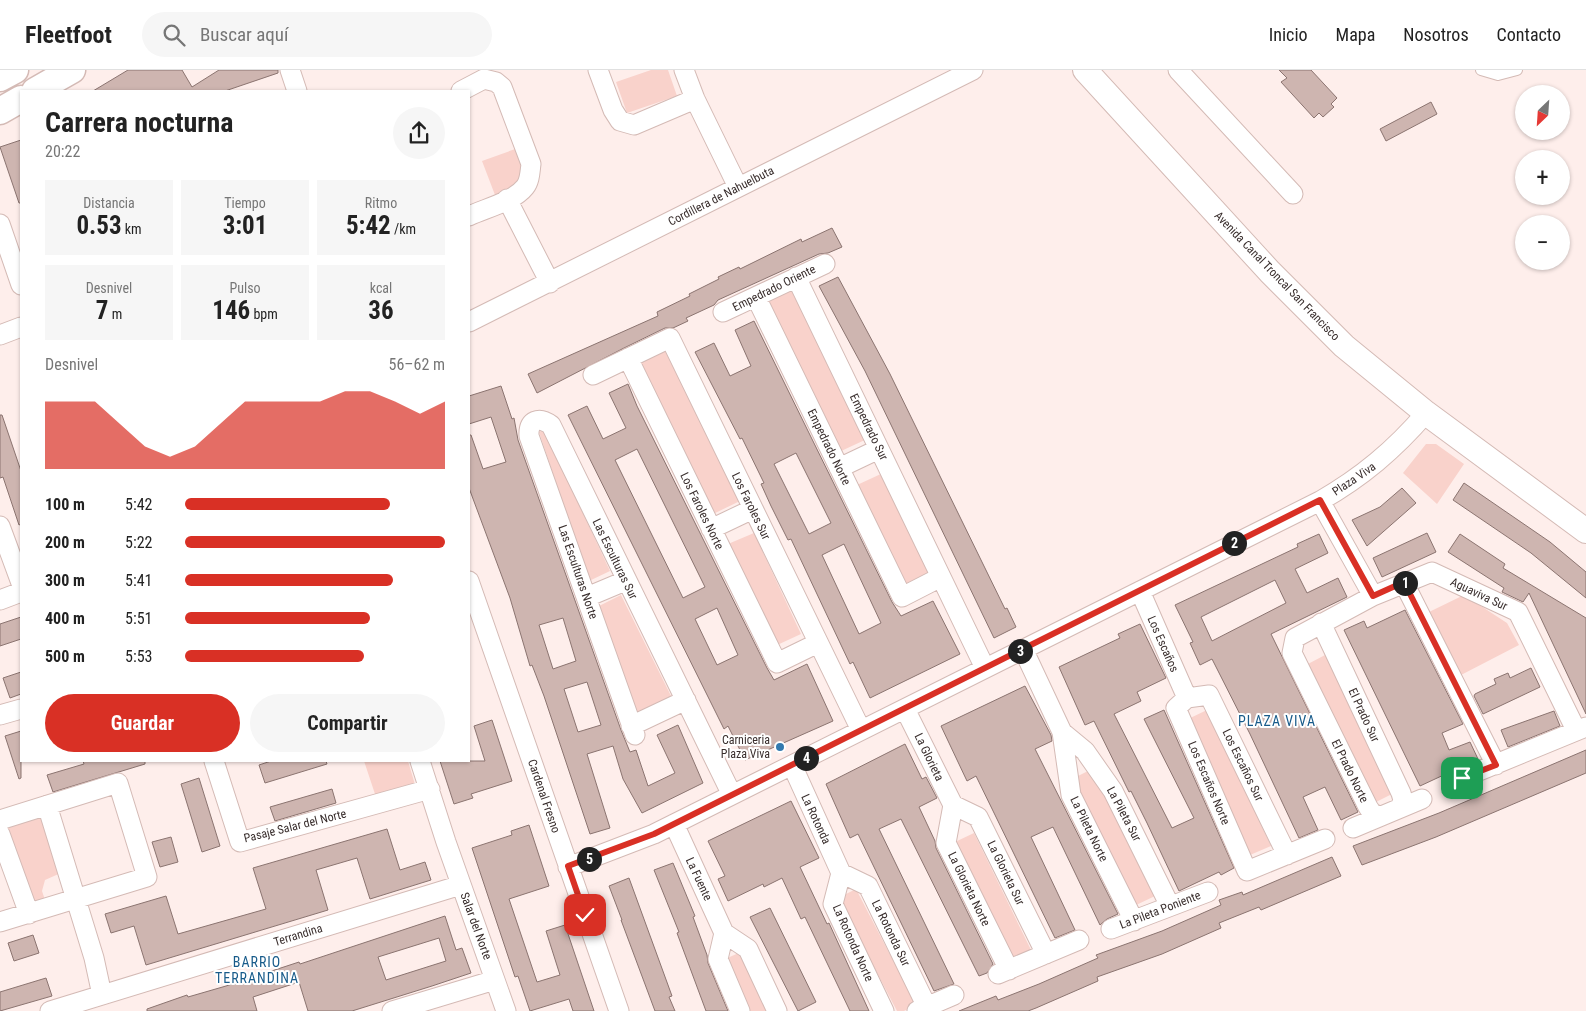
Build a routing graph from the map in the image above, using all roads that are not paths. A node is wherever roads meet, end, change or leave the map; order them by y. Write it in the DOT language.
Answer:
graph roads {
  1 [pos="15,70"];
  2 [pos="72,70"];
  3 [pos="598,70"];
  4 [pos="684,70"];
  5 [pos="973,70"];
  6 [pos="1085,70"];
  7 [pos="1178,70"];
  8 [pos="1481,70"];
  9 [pos="1517,70"];
  10 [pos="0,78"];
  11 [pos="37,90"];
  12 [pos="462,90"];
  13 [pos="695,99"];
  14 [pos="20,100"];
  15 [pos="0,111"];
  16 [pos="738,187"];
  17 [pos="1293,194"];
  18 [pos="507,199"];
  19 [pos="470,216"];
  20 [pos="0,224"];
  21 [pos="825,264"];
  22 [pos="796,278"];
  23 [pos="20,282"];
  24 [pos="550,283"];
  25 [pos="756,297"];
  26 [pos="723,312"];
  27 [pos="470,322"];
  28 [pos="20,327"];
  29 [pos="0,335"];
  30 [pos="628,358"];
  31 [pos="593,375"];
  32 [pos="1426,413"];
  33 [pos="544,420"];
  34 [pos="879,449"];
  35 [pos="840,468"];
  36 [pos="1320,500"];
  37 [pos="753,509"];
  38 [pos="0,526"];
  39 [pos="712,529"];
  40 [pos="1586,531"];
  41 [pos="14,542"];
  42 [pos="20,577"];
  43 [pos="941,578"];
  44 [pos="625,581"];
  45 [pos="1404,582"];
  46 [pos="470,584"];
  47 [pos="1140,591"];
  48 [pos="20,592"];
  49 [pos="1373,596"];
  50 [pos="588,597"];
  51 [pos="0,600"];
  52 [pos="1321,623"];
  53 [pos="818,643"];
  54 [pos="1023,649"];
  55 [pos="985,668"];
  56 [pos="1187,698"];
  57 [pos="686,700"];
  58 [pos="905,708"];
  59 [pos="20,709"];
  60 [pos="0,716"];
  61 [pos="1581,728"];
  62 [pos="861,730"];
  63 [pos="1062,732"];
  64 [pos="214,762"];
  65 [pos="420,762"];
  66 [pos="792,765"];
  67 [pos="1496,765"];
  68 [pos="1462,778"];
  69 [pos="430,790"];
  70 [pos="732,795"];
  71 [pos="1422,798"];
  72 [pos="47,805"];
  73 [pos="953,805"];
  74 [pos="1400,808"];
  75 [pos="1380,816"];
  76 [pos="0,820"];
  77 [pos="674,824"];
  78 [pos="1353,828"];
  79 [pos="0,834"];
  80 [pos="1325,839"];
  81 [pos="1287,855"];
  82 [pos="568,866"];
  83 [pos="841,873"];
  84 [pos="461,885"];
  85 [pos="1208,892"];
  86 [pos="77,899"];
  87 [pos="1170,906"];
  88 [pos="29,914"];
  89 [pos="1134,921"];
  90 [pos="0,922"];
  91 [pos="1111,929"];
  92 [pos="724,933"];
  93 [pos="1080,940"];
  94 [pos="1046,954"];
  95 [pos="495,980"];
  96 [pos="102,995"];
  97 [pos="954,995"];
  98 [pos="922,1009"];
  99 [pos="50,1011"];
  100 [pos="394,1011"];
  101 [pos="506,1011"];
  102 [pos="619,1011"];
  103 [pos="740,1011"];
  104 [pos="777,1011"];
  105 [pos="884,1011"];
  1 -- 10 [label="main road"];
  2 -- 11 [label="main road"];
  3 -- 13 [label="street"];
  4 -- 13 [label="street"];
  5 -- 16 [label="street, Cordillera de Nahuelbuta"];
  6 -- 32 [label="street, Avenida Canal Troncal San Francisco"];
  7 -- 17 [label="street"];
  8 -- 9 [label="lane"];
  12 -- 18 [label="street"];
  13 -- 16 [label="street"];
  14 -- 15 [label="main road"];
  16 -- 24 [label="street, Cordillera de Nahuelbuta"];
  18 -- 19 [label="street"];
  18 -- 24 [label="street"];
  20 -- 23 [label="street"];
  21 -- 22 [label="street, Empedrado Oriente"];
  22 -- 25 [label="street, Empedrado Oriente"];
  22 -- 34 [label="street, Empedrado Sur"];
  24 -- 27 [label="street, Cordillera de Nahuelbuta"];
  25 -- 26 [label="street, Empedrado Oriente"];
  25 -- 35 [label="street, Empedrado Norte"];
  28 -- 29 [label="street"];
  30 -- 31 [label="street"];
  30 -- 37 [label="street, Los Faroles Sur"];
  30 -- 39 [label="street, Los Faroles Norte"];
  32 -- 36 [label="street, Plaza Viva"];
  32 -- 40 [label="street, Avenida Canal Troncal San Francisco"];
  33 -- 44 [label="street, Las Esculturas Sur"];
  33 -- 50 [label="street, Las Esculturas Norte"];
  34 -- 35 [label="street"];
  34 -- 43 [label="street, Empedrado Sur"];
  35 -- 43 [label="street, Empedrado Norte"];
  36 -- 47 [label="street, Plaza Viva"];
  36 -- 49 [label="street"];
  37 -- 39 [label="street"];
  37 -- 53 [label="street, Los Faroles Sur"];
  38 -- 41 [label="street"];
  39 -- 53 [label="street, Los Faroles Norte"];
  41 -- 42 [label="street"];
  43 -- 55 [label="street, Empedrado Sur"];
  44 -- 50 [label="street"];
  44 -- 57 [label="street, Las Esculturas Sur"];
  45 -- 49 [label="street, Aguaviva Sur"];
  45 -- 61 [label="street, Aguaviva Sur"];
  45 -- 67 [label="street"];
  46 -- 82 [label="street, Cardenal Fresno"];
  47 -- 54 [label="street, Plaza Viva"];
  47 -- 56 [label="street, Los Escaños"];
  48 -- 51 [label="street"];
  49 -- 52 [label="street, El Prado Norte"];
  50 -- 57 [label="street, Las Esculturas Norte"];
  52 -- 74 [label="street, El Prado Sur"];
  52 -- 75 [label="street, El Prado Norte"];
  53 -- 62 [label="street, Los Faroles Sur"];
  54 -- 55 [label="street, Plaza Viva"];
  54 -- 63 [label="street"];
  55 -- 58 [label="street, Plaza Viva"];
  56 -- 81 [label="street, Los Escaños Sur"];
  56 -- 81 [label="street, Los Escaños Norte"];
  57 -- 70 [label="street, Las Esculturas Sur"];
  58 -- 62 [label="street, Plaza Viva"];
  58 -- 73 [label="street, La Glorieta"];
  59 -- 60 [label="street"];
  61 -- 67 [label="street"];
  62 -- 66 [label="street, Plaza Viva"];
  63 -- 87 [label="street, La Pileta Sur"];
  63 -- 89 [label="street, La Pileta Norte"];
  64 -- 69 [label="street, Pasaje Salar del Norte"];
  65 -- 69 [label="street"];
  66 -- 70 [label="street, Plaza Viva"];
  66 -- 83 [label="street, La Rotonda"];
  67 -- 68 [label="street"];
  69 -- 84 [label="street, Salar del Norte"];
  70 -- 77 [label="street, Plaza Viva"];
  71 -- 74 [label="street"];
  72 -- 76 [label="street"];
  72 -- 86 [label="street"];
  72 -- 86 [label="street"];
  73 -- 94 [label="street, La Glorieta Sur"];
  73 -- 94 [label="street, La Glorieta Norte"];
  74 -- 75 [label="street"];
  75 -- 78 [label="street"];
  77 -- 82 [label="street, Plaza Viva"];
  77 -- 92 [label="street, La Fuente"];
  79 -- 88 [label="street"];
  80 -- 81 [label="street"];
  82 -- 102 [label="street, Cardenal Fresno"];
  83 -- 98 [label="street, La Rotonda Sur"];
  83 -- 105 [label="street, La Rotonda Norte"];
  84 -- 95 [label="street, Salar del Norte"];
  84 -- 96 [label="street, Terrandina"];
  85 -- 87 [label="street, La Pileta Poniente"];
  86 -- 88 [label="street"];
  86 -- 96 [label="street"];
  87 -- 89 [label="street, La Pileta Poniente"];
  88 -- 90 [label="street"];
  89 -- 91 [label="street, La Pileta Poniente"];
  92 -- 103 [label="street"];
  92 -- 104 [label="street"];
  93 -- 94 [label="street"];
  95 -- 100 [label="street"];
  95 -- 101 [label="street, Salar del Norte"];
  96 -- 99 [label="street, Terrandina"];
  97 -- 98 [label="street"];
}
